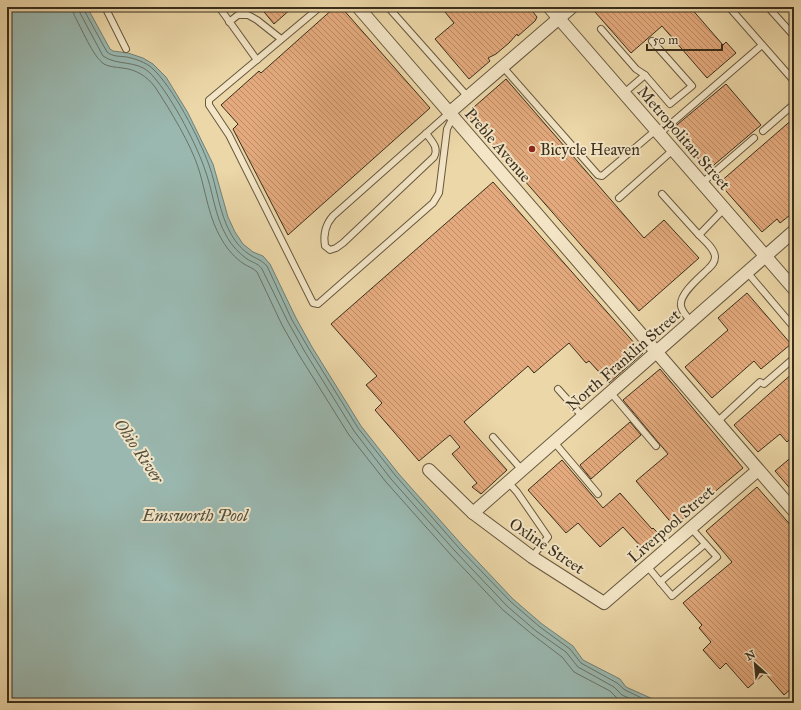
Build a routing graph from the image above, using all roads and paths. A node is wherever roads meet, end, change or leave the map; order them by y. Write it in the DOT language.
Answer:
graph roads {
  1 [pos="105,7"];
  2 [pos="219,7"];
  3 [pos="320,7"];
  4 [pos="358,7"];
  5 [pos="388,7"];
  6 [pos="549,7"];
  7 [pos="572,7"];
  8 [pos="729,7"];
  9 [pos="768,7"];
  10 [pos="559,18"];
  11 [pos="230,22"];
  12 [pos="601,29"];
  13 [pos="794,36"];
  14 [pos="281,39"];
  15 [pos="652,42"];
  16 [pos="762,45"];
  17 [pos="126,49"];
  18 [pos="257,60"];
  19 [pos="504,67"];
  20 [pos="644,75"];
  21 [pos="794,81"];
  22 [pos="624,94"];
  23 [pos="468,97"];
  24 [pos="794,104"];
  25 [pos="451,115"];
  26 [pos="763,131"];
  27 [pos="657,132"];
  28 [pos="426,133"];
  29 [pos="754,138"];
  30 [pos="673,150"];
  31 [pos="702,184"];
  32 [pos="662,194"];
  33 [pos="619,198"];
  34 [pos="724,209"];
  35 [pos="794,231"];
  36 [pos="699,235"];
  37 [pos="765,256"];
  38 [pos="747,272"];
  39 [pos="794,289"];
  40 [pos="691,322"];
  41 [pos="791,324"];
  42 [pos="656,352"];
  43 [pos="794,358"];
  44 [pos="558,389"];
  45 [pos="610,393"];
  46 [pos="583,417"];
  47 [pos="717,422"];
  48 [pos="493,437"];
  49 [pos="554,442"];
  50 [pos="656,446"];
  51 [pos="430,470"];
  52 [pos="522,470"];
  53 [pos="758,470"];
  54 [pos="508,482"];
  55 [pos="598,494"];
  56 [pos="794,511"];
  57 [pos="473,513"];
  58 [pos="691,528"];
  59 [pos="705,544"];
  60 [pos="532,557"];
  61 [pos="647,566"];
  62 [pos="660,582"];
  63 [pos="604,603"];
  1 -- 17 [label="lane"];
  2 -- 11 [label="lane"];
  3 -- 14 [label="lane"];
  4 -- 25 [label="street, Preble Avenue"];
  5 -- 23 [label="lane"];
  6 -- 10 [label="street, Metropolitan Street"];
  7 -- 10 [label="street"];
  8 -- 16 [label="lane"];
  9 -- 13 [label="lane"];
  10 -- 19 [label="street"];
  10 -- 22 [label="street, Metropolitan Street"];
  11 -- 14 [label="lane"];
  11 -- 18 [label="lane"];
  12 -- 20 [label="lane"];
  14 -- 18 [label="lane"];
  15 -- 20 [label="lane"];
  16 -- 21 [label="lane"];
  16 -- 27 [label="lane"];
  18 -- 25 [label="lane"];
  19 -- 23 [label="street"];
  19 -- 27 [label="lane"];
  20 -- 22 [label="lane"];
  22 -- 27 [label="street, Metropolitan Street"];
  23 -- 25 [label="street"];
  24 -- 26 [label="lane"];
  25 -- 28 [label="lane"];
  25 -- 42 [label="street, Preble Avenue"];
  27 -- 30 [label="street, Metropolitan Street"];
  28 -- 28 [label="lane"];
  29 -- 31 [label="lane"];
  30 -- 31 [label="street, Metropolitan Street"];
  30 -- 33 [label="lane"];
  31 -- 34 [label="street, Metropolitan Street"];
  32 -- 36 [label="lane"];
  34 -- 36 [label="lane"];
  34 -- 37 [label="street, Metropolitan Street"];
  35 -- 37 [label="street, North Franklin Street"];
  36 -- 40 [label="lane"];
  37 -- 38 [label="street, North Franklin Street"];
  37 -- 39 [label="street, Metropolitan Street"];
  38 -- 40 [label="street, North Franklin Street"];
  38 -- 41 [label="lane"];
  40 -- 42 [label="street, North Franklin Street"];
  42 -- 45 [label="street, North Franklin Street"];
  42 -- 47 [label="street, Preble Avenue"];
  43 -- 47 [label="lane"];
  44 -- 46 [label="lane"];
  45 -- 46 [label="street, North Franklin Street"];
  45 -- 50 [label="lane"];
  46 -- 49 [label="street, North Franklin Street"];
  47 -- 53 [label="street, Preble Avenue"];
  48 -- 52 [label="lane"];
  49 -- 52 [label="street, North Franklin Street"];
  49 -- 55 [label="lane"];
  51 -- 57 [label="street, Oxline Street"];
  52 -- 54 [label="street, North Franklin Street"];
  53 -- 56 [label="street, Preble Avenue"];
  53 -- 58 [label="street, Liverpool Street"];
  54 -- 57 [label="street, North Franklin Street"];
  54 -- 60 [label="lane"];
  57 -- 60 [label="street, Oxline Street"];
  58 -- 59 [label="lane"];
  58 -- 61 [label="street, Liverpool Street"];
  59 -- 62 [label="lane"];
  59 -- 62 [label="lane"];
  60 -- 63 [label="street, Oxline Street"];
  61 -- 62 [label="lane"];
  61 -- 63 [label="street, Liverpool Street"];
}
